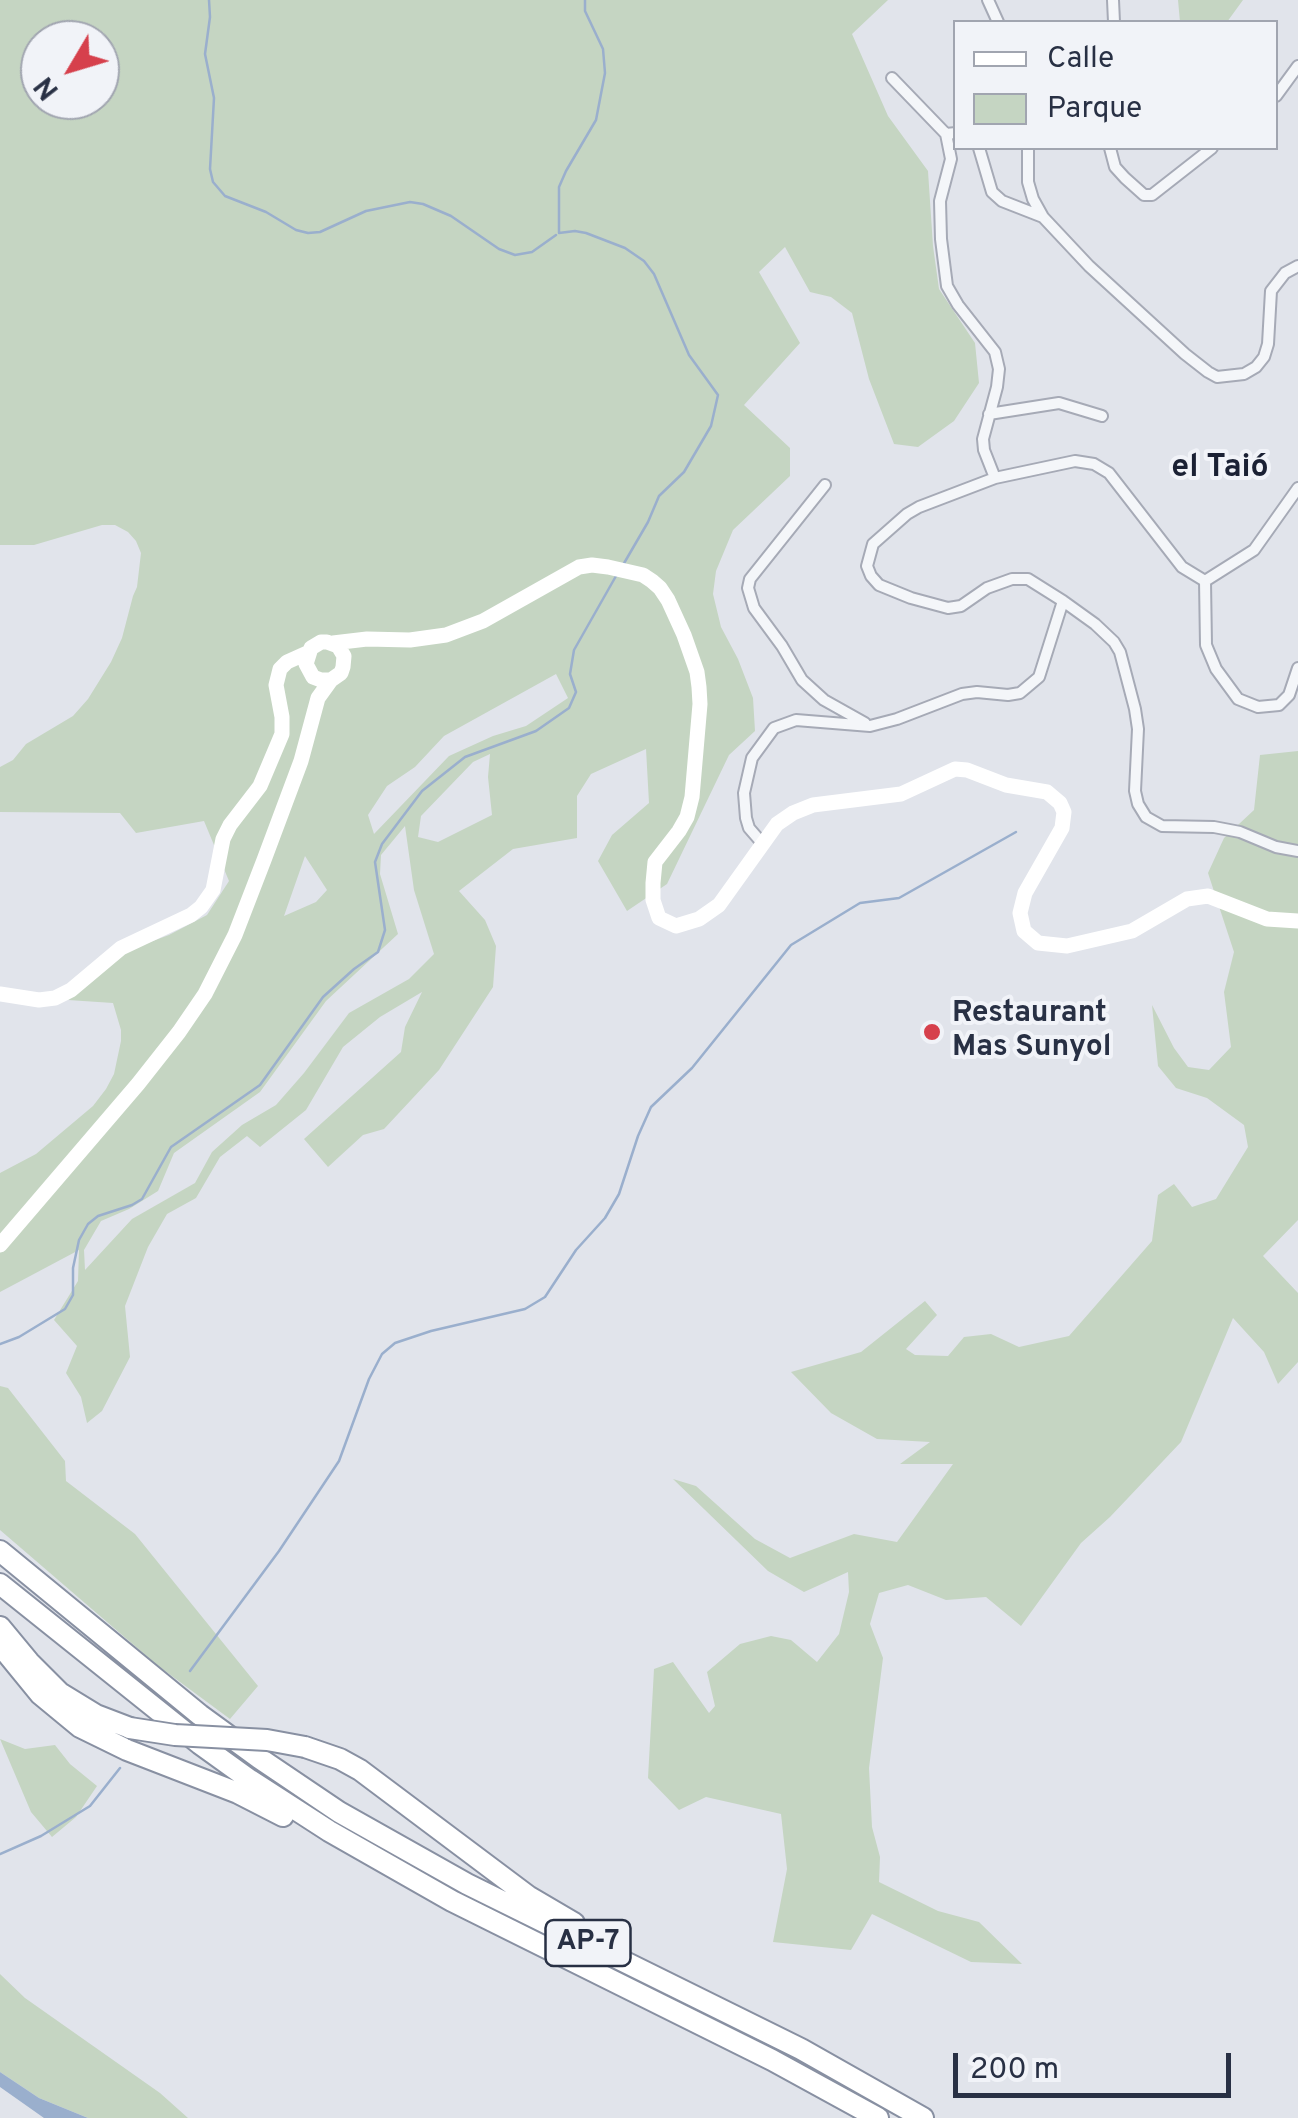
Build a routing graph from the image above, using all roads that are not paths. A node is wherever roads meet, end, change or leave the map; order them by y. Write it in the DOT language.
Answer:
graph roads {
  1 [pos="1298,66"];
  2 [pos="892,78"];
  3 [pos="1278,93"];
  4 [pos="951,134"];
  5 [pos="979,150"];
  6 [pos="1028,150"];
  7 [pos="1111,150"];
  8 [pos="1210,150"];
  9 [pos="1042,216"];
  10 [pos="1298,266"];
  11 [pos="989,414"];
  12 [pos="1102,416"];
  13 [pos="995,478"];
  14 [pos="824,485"];
  15 [pos="1298,488"];
  16 [pos="1205,581"];
  17 [pos="1064,600"];
  18 [pos="376,640"];
  19 [pos="333,643"];
  20 [pos="344,662"];
  21 [pos="309,666"];
  22 [pos="1298,668"];
  23 [pos="331,680"];
  24 [pos="315,706"];
  25 [pos="870,726"];
  26 [pos="762,844"];
  27 [pos="1298,851"];
  28 [pos="1298,921"];
  29 [pos="0,994"];
  30 [pos="0,1245"];
  31 [pos="0,1551"];
  32 [pos="0,1584"];
  33 [pos="0,1627"];
  34 [pos="0,1644"];
  35 [pos="452,1901"];
  36 [pos="696,1996"];
  37 [pos="878,2118"];
  38 [pos="923,2118"];
  1 -- 3 [label="street"];
  2 -- 4 [label="street"];
  4 -- 11 [label="street"];
  5 -- 9 [label="street"];
  6 -- 9 [label="street"];
  7 -- 8 [label="street"];
  9 -- 10 [label="street"];
  11 -- 12 [label="street"];
  11 -- 13 [label="street"];
  13 -- 16 [label="street"];
  13 -- 17 [label="street"];
  14 -- 25 [label="street"];
  15 -- 16 [label="street"];
  16 -- 22 [label="street"];
  17 -- 25 [label="street"];
  17 -- 27 [label="street"];
  18 -- 19 [label="street"];
  18 -- 20 [label="street"];
  18 -- 26 [label="street"];
  19 -- 20 [label="street"];
  19 -- 21 [label="street"];
  20 -- 23 [label="street"];
  21 -- 23 [label="street"];
  21 -- 24 [label="street"];
  21 -- 29 [label="street"];
  23 -- 24 [label="street"];
  24 -- 30 [label="street"];
  25 -- 26 [label="street"];
  26 -- 28 [label="street"];
  31 -- 36 [label="highway, AP-7"];
  32 -- 35 [label="highway, AP-7"];
  33 -- 36 [label="highway, bridge"];
  34 -- 35 [label="highway"];
  35 -- 37 [label="highway, AP-7"];
  36 -- 38 [label="highway, AP-7"];
}
